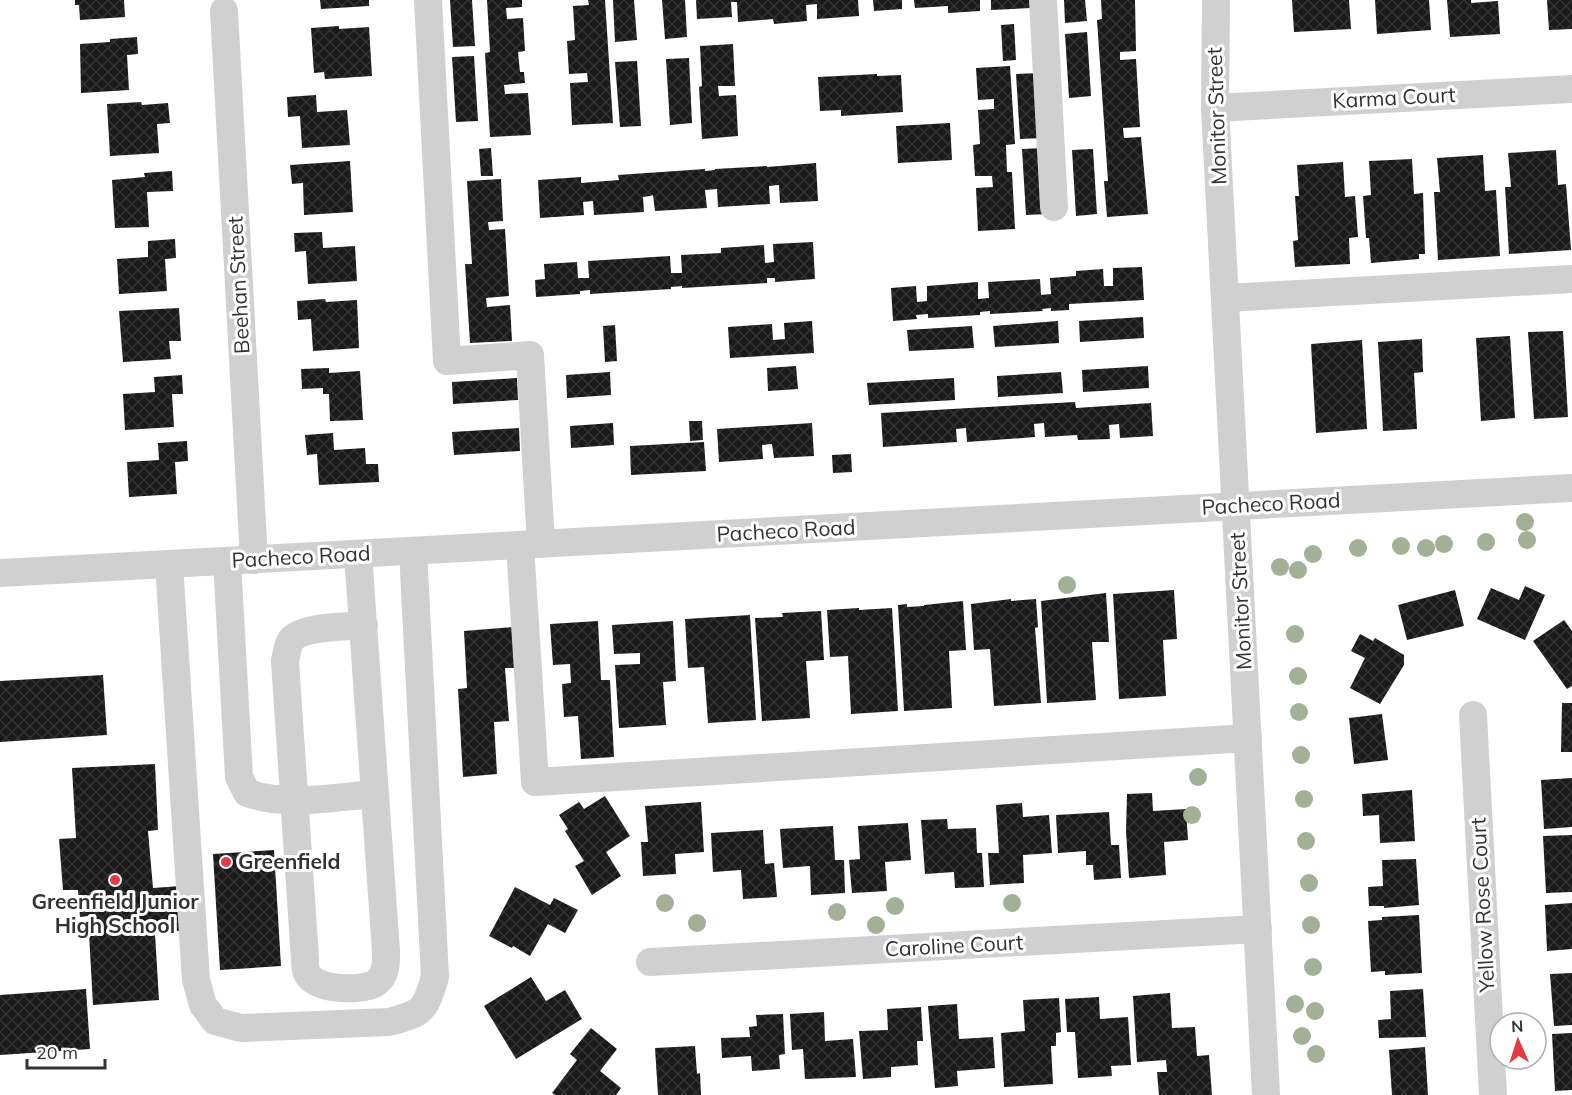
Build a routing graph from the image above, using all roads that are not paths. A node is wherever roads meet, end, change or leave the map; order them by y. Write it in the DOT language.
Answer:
graph roads {
  1 [pos="428,0"];
  2 [pos="1043,0"];
  3 [pos="1216,0"];
  4 [pos="224,11"];
  5 [pos="1572,89"];
  6 [pos="1215,108"];
  7 [pos="1054,207"];
  8 [pos="1572,279"];
  9 [pos="1225,298"];
  10 [pos="1572,488"];
  11 [pos="1236,506"];
  12 [pos="531,545"];
  13 [pos="413,551"];
  14 [pos="358,554"];
  15 [pos="240,560"];
  16 [pos="169,564"];
  17 [pos="0,573"];
  18 [pos="364,625"];
  19 [pos="1473,715"];
  20 [pos="1248,738"];
  21 [pos="375,794"];
  22 [pos="293,800"];
  23 [pos="1258,929"];
  24 [pos="650,962"];
  25 [pos="1266,1095"];
  26 [pos="1493,1095"];
  1 -- 12 [label="street"];
  2 -- 7 [label="street"];
  3 -- 6 [label="street, Monitor Street"];
  4 -- 15 [label="street, Beehan Street"];
  5 -- 6 [label="street, Karma Court"];
  6 -- 9 [label="street, Monitor Street"];
  8 -- 9 [label="street"];
  9 -- 11 [label="street, Monitor Street"];
  10 -- 11 [label="street, Pacheco Road"];
  11 -- 12 [label="street, Pacheco Road"];
  11 -- 20 [label="street, Monitor Street"];
  12 -- 13 [label="street, Pacheco Road"];
  12 -- 20 [label="street"];
  13 -- 14 [label="street, Pacheco Road"];
  13 -- 16 [label="street"];
  14 -- 15 [label="street, Pacheco Road"];
  14 -- 18 [label="street"];
  15 -- 16 [label="street, Pacheco Road"];
  15 -- 22 [label="street, Beehan Street"];
  16 -- 17 [label="street, Pacheco Road"];
  18 -- 21 [label="street"];
  18 -- 22 [label="street"];
  19 -- 26 [label="street, Yellow Rose Court"];
  20 -- 23 [label="street, Monitor Street"];
  21 -- 22 [label="street"];
  21 -- 22 [label="street"];
  23 -- 24 [label="street, Caroline Court"];
  23 -- 25 [label="street, Monitor Street"];
}
